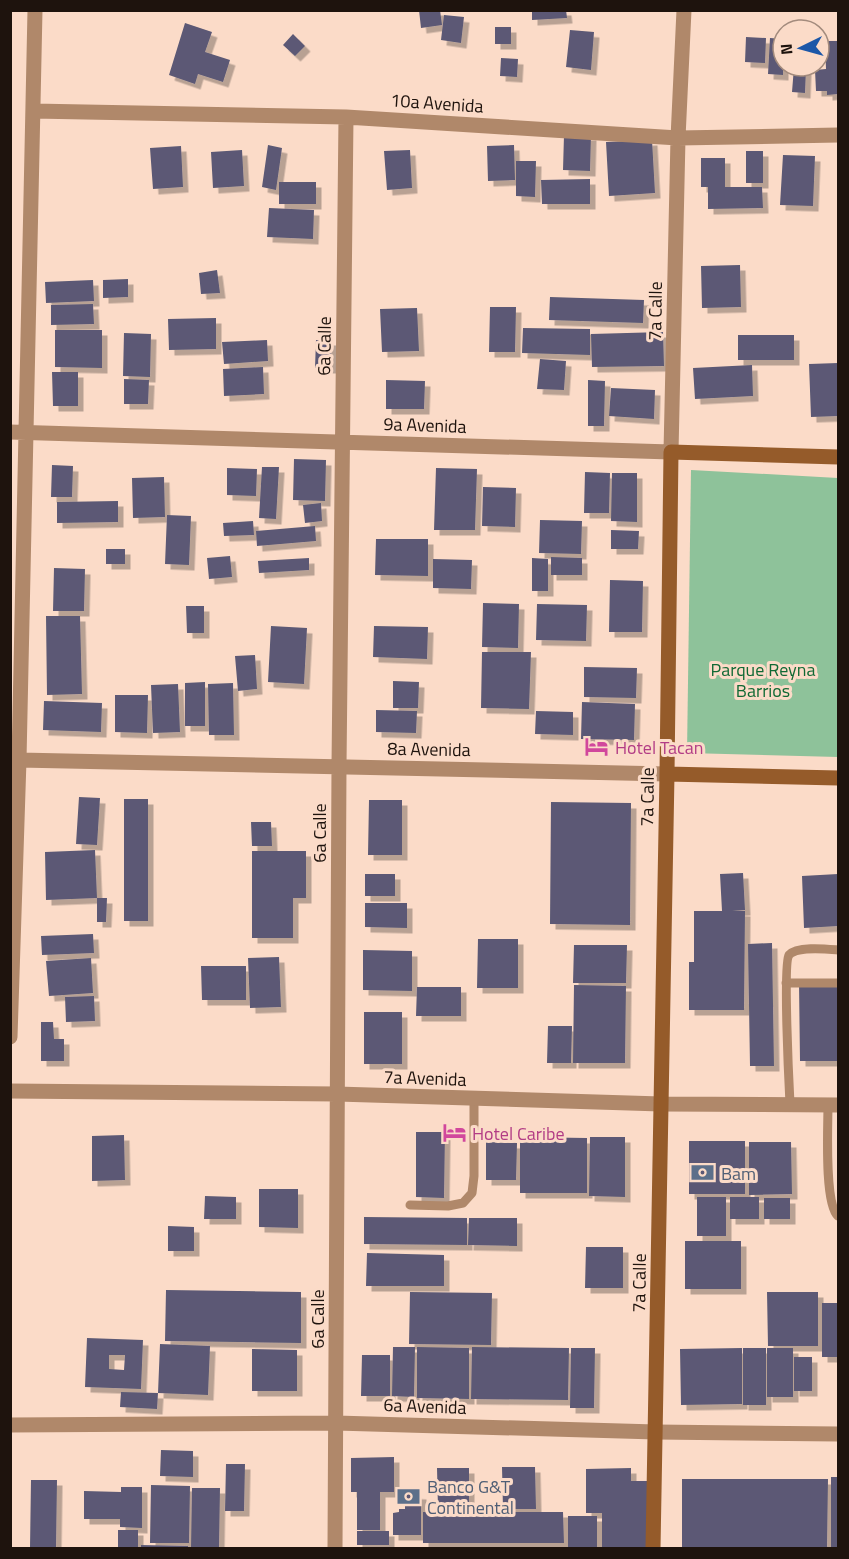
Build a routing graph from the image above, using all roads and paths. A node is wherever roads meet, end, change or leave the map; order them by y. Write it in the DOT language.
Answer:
graph roads {
  1 [pos="35,10"];
  2 [pos="684,10"];
  3 [pos="33,111"];
  4 [pos="346,117"];
  5 [pos="838,135"];
  6 [pos="678,138"];
  7 [pos="18,432"];
  8 [pos="342,442"];
  9 [pos="671,452"];
  10 [pos="838,457"];
  11 [pos="15,692"];
  12 [pos="19,760"];
  13 [pos="339,766"];
  14 [pos="667,774"];
  15 [pos="838,778"];
  16 [pos="838,950"];
  17 [pos="786,983"];
  18 [pos="838,983"];
  19 [pos="10,1037"];
  20 [pos="10,1091"];
  21 [pos="337,1094"];
  22 [pos="474,1099"];
  23 [pos="661,1104"];
  24 [pos="790,1104"];
  25 [pos="833,1105"];
  26 [pos="410,1205"];
  27 [pos="838,1216"];
  28 [pos="336,1423"];
  29 [pos="10,1425"];
  30 [pos="656,1432"];
  31 [pos="838,1434"];
  32 [pos="335,1548"];
  33 [pos="653,1548"];
  1 -- 3 [label="street"];
  2 -- 6 [label="street, 7a Calle"];
  3 -- 4 [label="street, 10a Avenida"];
  3 -- 7 [label="street"];
  4 -- 6 [label="street, 10a Avenida"];
  4 -- 8 [label="street, 6a Calle"];
  5 -- 6 [label="street, 10a Avenida"];
  6 -- 9 [label="street, 7a Calle"];
  7 -- 8 [label="street, 9a Avenida"];
  7 -- 11 [label="street"];
  8 -- 9 [label="street, 9a Avenida"];
  8 -- 13 [label="street, 6a Calle"];
  9 -- 10 [label="street, 9a Avenida"];
  9 -- 14 [label="street, 7a Calle"];
  11 -- 12 [label="street"];
  12 -- 13 [label="street, 8a Avenida"];
  12 -- 19 [label="street"];
  13 -- 14 [label="street, 8a Avenida"];
  13 -- 21 [label="street, 6a Calle"];
  14 -- 15 [label="street, 8a Avenida"];
  14 -- 23 [label="street, 7a Calle"];
  16 -- 17 [label="lane"];
  17 -- 18 [label="lane"];
  17 -- 24 [label="lane"];
  20 -- 21 [label="street, 7a Avenida"];
  21 -- 22 [label="street, 7a Avenida"];
  21 -- 28 [label="street, 6a Calle"];
  22 -- 23 [label="street, 7a Avenida"];
  22 -- 26 [label="lane"];
  23 -- 24 [label="street, 7a Avenida"];
  23 -- 30 [label="street, 7a Calle"];
  24 -- 25 [label="street, 7a Avenida"];
  25 -- 27 [label="lane"];
  28 -- 29 [label="street, 6a Avenida"];
  28 -- 30 [label="street, 6a Avenida"];
  28 -- 32 [label="street, 6a Calle"];
  30 -- 31 [label="street, 6a Avenida"];
  30 -- 33 [label="street, 7a Calle"];
}
